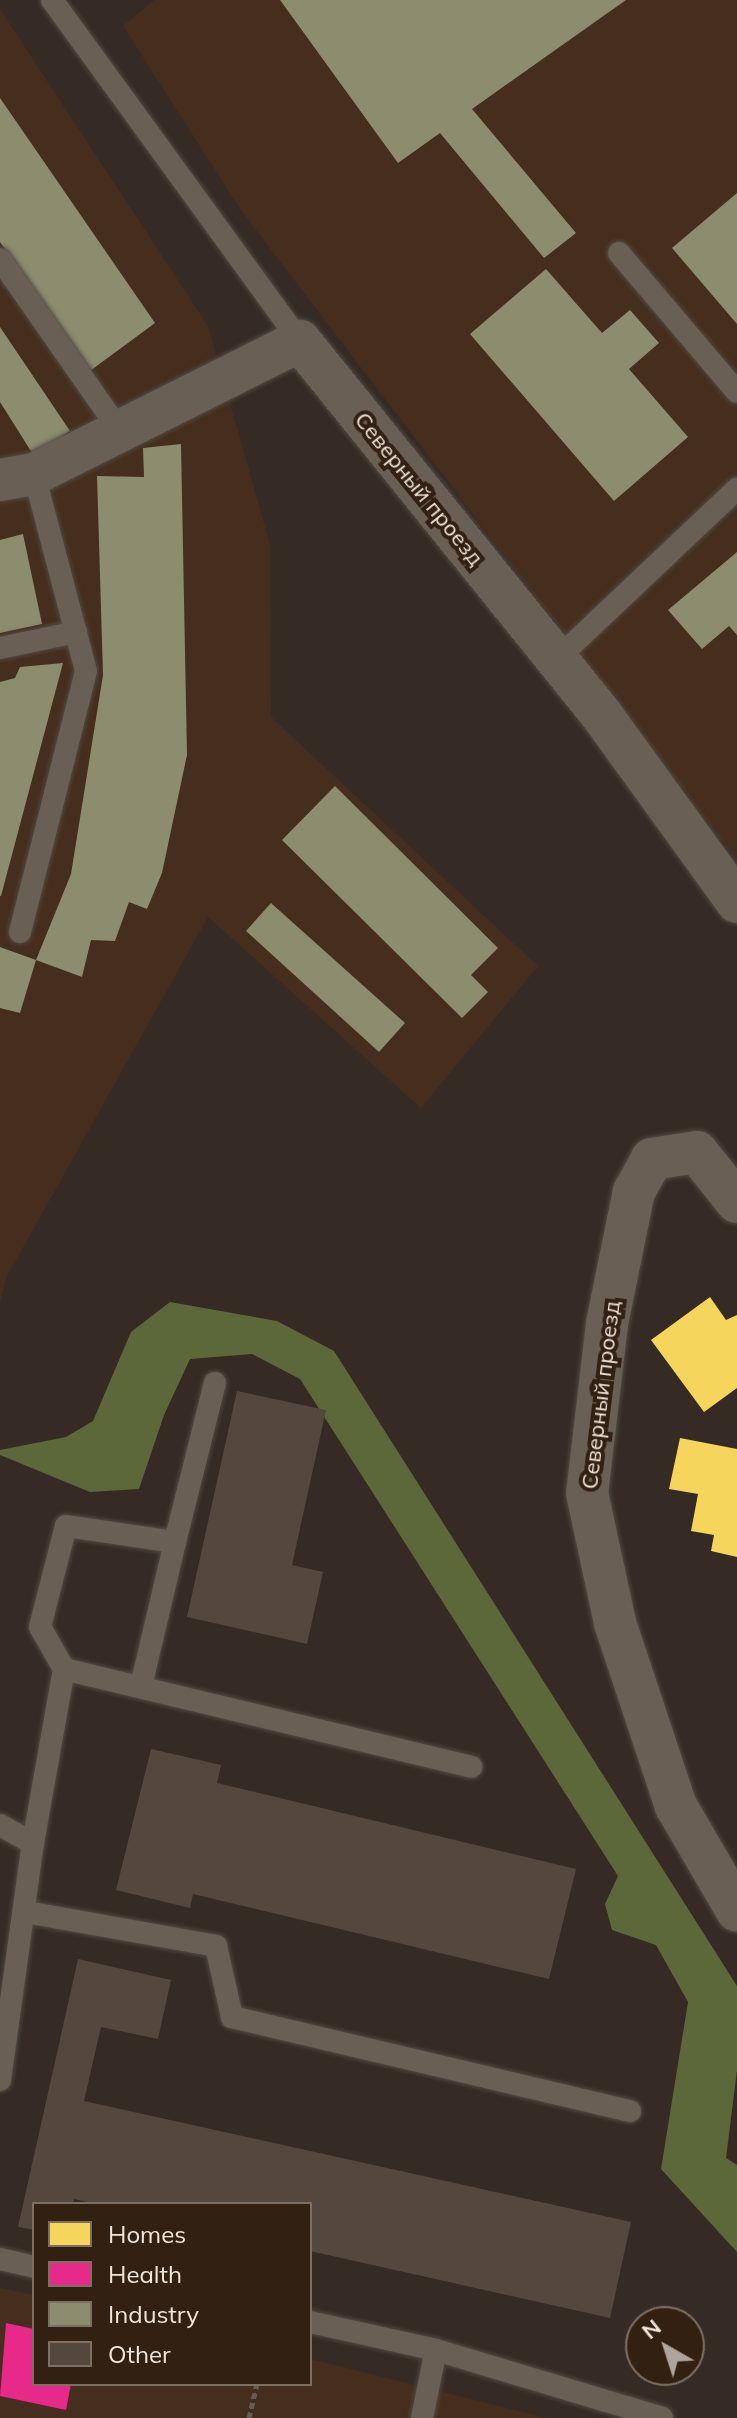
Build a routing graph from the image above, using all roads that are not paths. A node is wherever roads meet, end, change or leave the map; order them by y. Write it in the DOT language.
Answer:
graph roads {
  1 [pos="52,0"];
  2 [pos="619,253"];
  3 [pos="0,259"];
  4 [pos="300,341"];
  5 [pos="737,392"];
  6 [pos="120,431"];
  7 [pos="17,477"];
  8 [pos="737,489"];
  9 [pos="76,632"];
  10 [pos="0,648"];
  11 [pos="557,659"];
  12 [pos="737,902"];
  13 [pos="20,932"];
  14 [pos="737,1202"];
  15 [pos="215,1383"];
  16 [pos="175,1542"];
  17 [pos="64,1669"];
  18 [pos="141,1686"];
  19 [pos="471,1767"];
  20 [pos="0,1825"];
  21 [pos="33,1843"];
  22 [pos="737,1911"];
  23 [pos="26,1912"];
  24 [pos="0,2080"];
  25 [pos="630,2111"];
  26 [pos="0,2259"];
  27 [pos="32,2267"];
  28 [pos="312,2322"];
  29 [pos="436,2350"];
  30 [pos="422,2418"];
  31 [pos="662,2418"];
  1 -- 4 [label="lane"];
  2 -- 5 [label="lane"];
  3 -- 6 [label="lane"];
  4 -- 6 [label="street"];
  4 -- 11 [label="street, Северный проезд"];
  6 -- 7 [label="street"];
  7 -- 9 [label="lane"];
  8 -- 11 [label="lane"];
  9 -- 10 [label="lane"];
  9 -- 13 [label="lane"];
  11 -- 12 [label="street, Северный проезд"];
  14 -- 22 [label="street, Северный проезд"];
  15 -- 16 [label="lane"];
  16 -- 17 [label="lane"];
  16 -- 18 [label="lane"];
  17 -- 18 [label="lane"];
  17 -- 21 [label="lane"];
  18 -- 19 [label="lane"];
  20 -- 21 [label="lane"];
  21 -- 23 [label="lane"];
  23 -- 24 [label="lane"];
  23 -- 25 [label="lane"];
  26 -- 27 [label="lane"];
  28 -- 29 [label="lane"];
  29 -- 30 [label="lane"];
  29 -- 31 [label="lane"];
}
